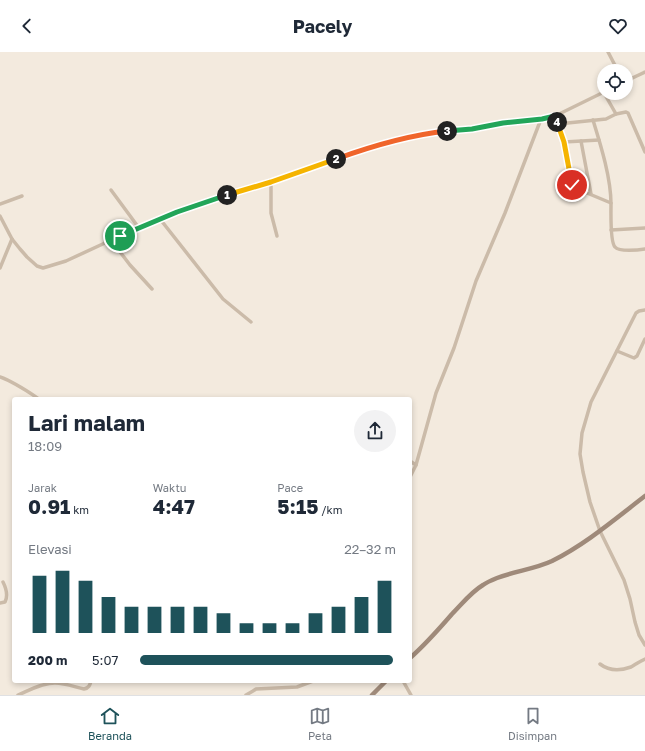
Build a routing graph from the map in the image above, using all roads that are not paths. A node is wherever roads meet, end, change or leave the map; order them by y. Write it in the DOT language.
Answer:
graph roads {
  1 [pos="608,52"];
  2 [pos="614,64"];
  3 [pos="645,72"];
  4 [pos="633,78"];
  5 [pos="597,96"];
  6 [pos="608,100"];
  7 [pos="616,114"];
  8 [pos="555,116"];
  9 [pos="542,119"];
  10 [pos="593,120"];
  11 [pos="558,124"];
  12 [pos="599,140"];
  13 [pos="581,141"];
  14 [pos="564,142"];
  15 [pos="645,152"];
  16 [pos="271,182"];
  17 [pos="111,190"];
  18 [pos="591,194"];
  19 [pos="22,196"];
  20 [pos="611,203"];
  21 [pos="0,204"];
  22 [pos="0,216"];
  23 [pos="160,219"];
  24 [pos="140,228"];
  25 [pos="645,228"];
  26 [pos="611,230"];
  27 [pos="277,236"];
  28 [pos="12,239"];
  29 [pos="111,240"];
  30 [pos="645,249"];
  31 [pos="0,268"];
  32 [pos="152,289"];
  33 [pos="645,310"];
  34 [pos="251,322"];
  35 [pos="645,339"];
  36 [pos="617,351"];
  37 [pos="0,377"];
  38 [pos="36,397"];
  39 [pos="412,462"];
  40 [pos="416,465"];
  41 [pos="412,473"];
  42 [pos="645,496"];
  43 [pos="600,531"];
  44 [pos="3,582"];
  45 [pos="0,603"];
  46 [pos="645,645"];
  47 [pos="412,656"];
  48 [pos="645,659"];
  49 [pos="600,664"];
  50 [pos="50,683"];
  51 [pos="60,683"];
  52 [pos="90,683"];
  53 [pos="308,683"];
  54 [pos="384,683"];
  55 [pos="404,683"];
  56 [pos="18,695"];
  57 [pos="246,695"];
  58 [pos="372,695"];
  59 [pos="411,695"];
  1 -- 2 [label="street"];
  3 -- 4 [label="street"];
  5 -- 8 [label="street"];
  6 -- 7 [label="street"];
  7 -- 10 [label="street"];
  7 -- 15 [label="street"];
  8 -- 9 [label="street"];
  8 -- 11 [label="street"];
  9 -- 16 [label="street"];
  9 -- 40 [label="street"];
  10 -- 11 [label="street"];
  10 -- 12 [label="street"];
  11 -- 14 [label="street"];
  12 -- 13 [label="street"];
  12 -- 20 [label="street"];
  13 -- 14 [label="street"];
  13 -- 18 [label="street"];
  14 -- 18 [label="street"];
  16 -- 23 [label="street"];
  16 -- 27 [label="street"];
  17 -- 24 [label="street"];
  18 -- 20 [label="street"];
  19 -- 21 [label="street"];
  20 -- 26 [label="street"];
  22 -- 28 [label="street"];
  23 -- 24 [label="street"];
  23 -- 34 [label="street"];
  24 -- 29 [label="street"];
  25 -- 26 [label="street"];
  26 -- 30 [label="street"];
  28 -- 29 [label="street"];
  28 -- 31 [label="street"];
  29 -- 32 [label="street"];
  33 -- 36 [label="street"];
  35 -- 36 [label="street"];
  36 -- 43 [label="street"];
  37 -- 38 [label="street"];
  39 -- 40 [label="street"];
  40 -- 41 [label="street"];
  42 -- 43 [label="street"];
  43 -- 46 [label="street"];
  43 -- 47 [label="street"];
  44 -- 45 [label="street"];
  48 -- 49 [label="street"];
  50 -- 56 [label="street"];
  51 -- 52 [label="street"];
  53 -- 57 [label="street"];
  54 -- 58 [label="street"];
  55 -- 59 [label="street"];
}
